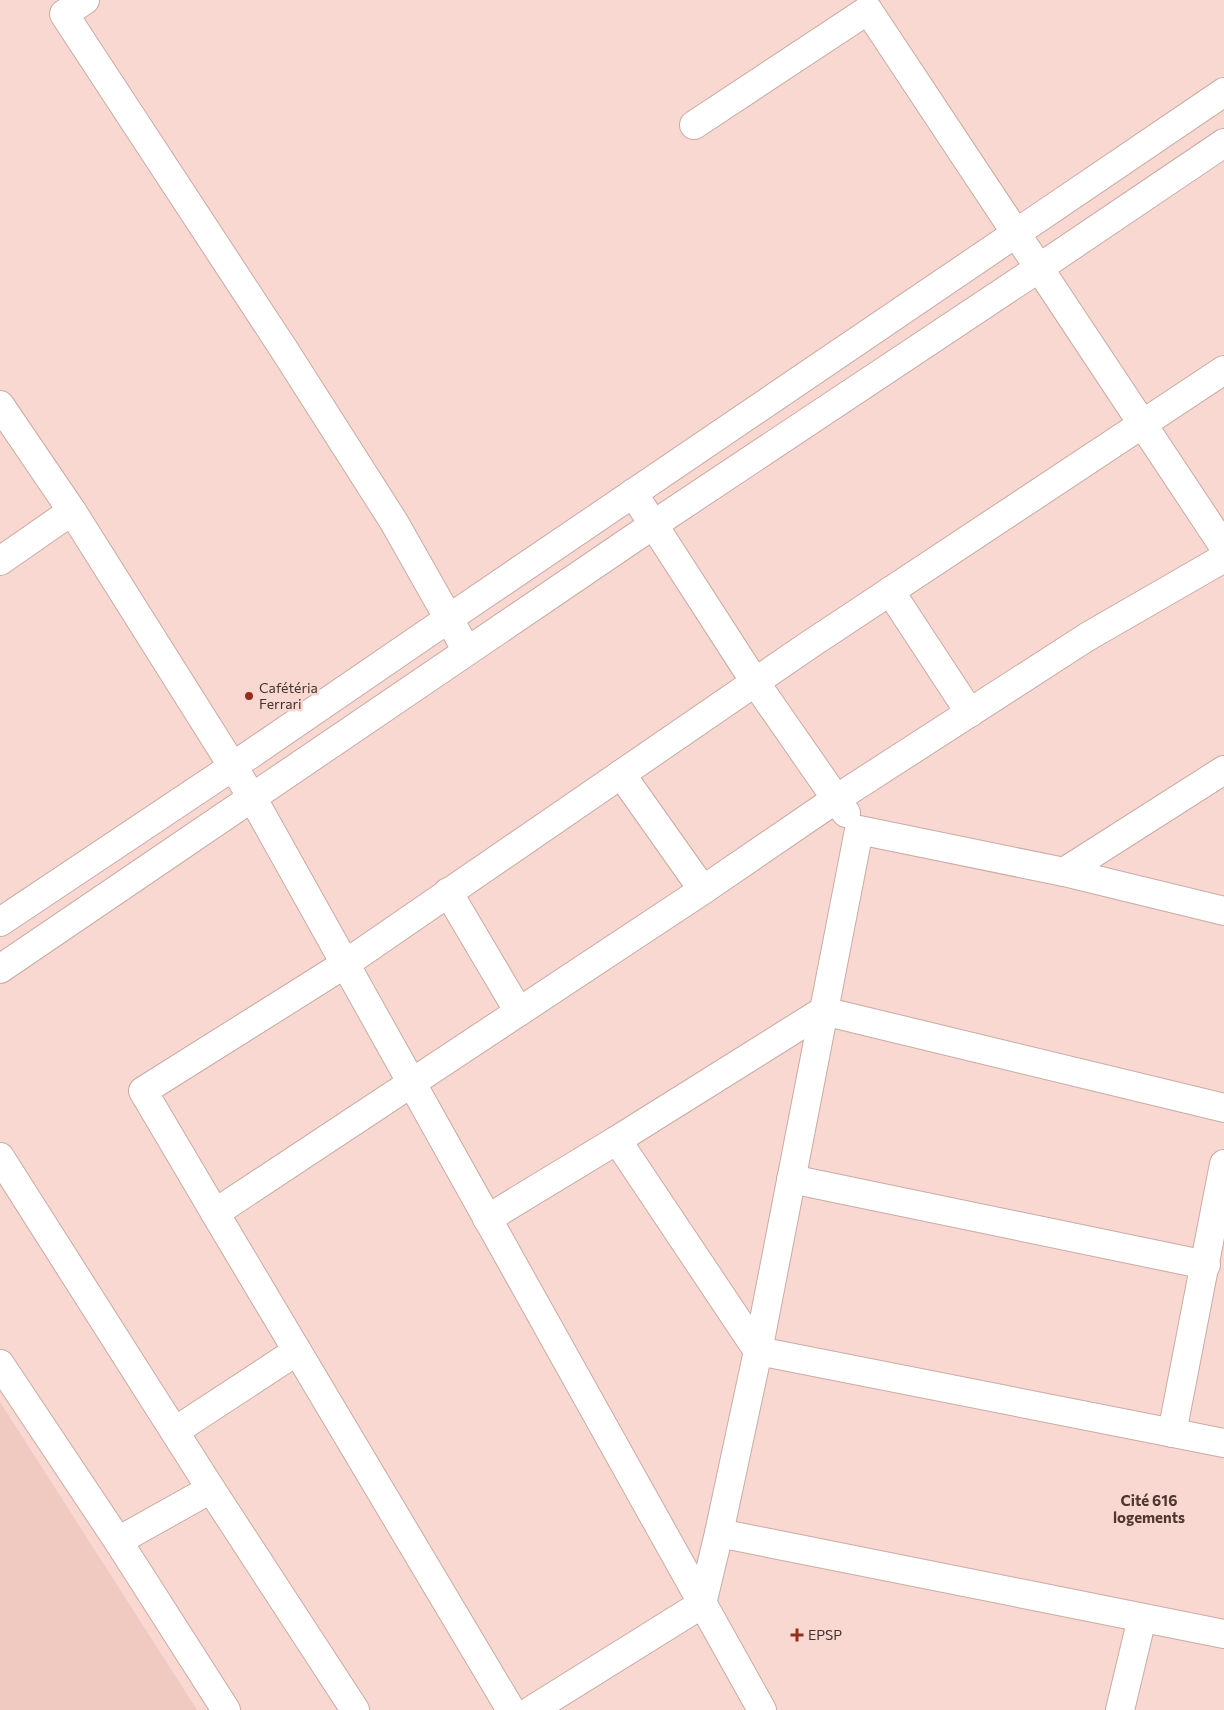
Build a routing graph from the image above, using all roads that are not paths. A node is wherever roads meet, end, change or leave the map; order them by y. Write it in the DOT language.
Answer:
graph roads {
  1 [pos="85,0"];
  2 [pos="1224,92"];
  3 [pos="694,125"];
  4 [pos="1224,142"];
  5 [pos="1017,234"];
  6 [pos="1039,268"];
  7 [pos="1224,370"];
  8 [pos="0,405"];
  9 [pos="1142,424"];
  10 [pos="633,493"];
  11 [pos="72,511"];
  12 [pos="653,524"];
  13 [pos="1224,547"];
  14 [pos="1224,558"];
  15 [pos="0,561"];
  16 [pos="890,591"];
  17 [pos="448,618"];
  18 [pos="467,651"];
  19 [pos="755,682"];
  20 [pos="970,714"];
  21 [pos="232,767"];
  22 [pos="1224,770"];
  23 [pos="621,774"];
  24 [pos="252,798"];
  25 [pos="836,799"];
  26 [pos="859,830"];
  27 [pos="1064,872"];
  28 [pos="703,890"];
  29 [pos="448,892"];
  30 [pos="1224,911"];
  31 [pos="0,922"];
  32 [pos="345,964"];
  33 [pos="0,968"];
  34 [pos="823,1011"];
  35 [pos="519,1012"];
  36 [pos="411,1084"];
  37 [pos="1224,1108"];
  38 [pos="617,1140"];
  39 [pos="0,1157"];
  40 [pos="1224,1164"];
  41 [pos="791,1179"];
  42 [pos="215,1213"];
  43 [pos="487,1219"];
  44 [pos="1206,1265"];
  45 [pos="297,1351"];
  46 [pos="758,1351"];
  47 [pos="0,1364"];
  48 [pos="175,1431"];
  49 [pos="1172,1433"];
  50 [pos="1224,1443"];
  51 [pos="212,1489"];
  52 [pos="719,1533"];
  53 [pos="118,1541"];
  54 [pos="702,1604"];
  55 [pos="1142,1618"];
  56 [pos="1224,1634"];
  57 [pos="226,1710"];
  58 [pos="355,1710"];
  59 [pos="512,1710"];
  60 [pos="532,1710"];
  61 [pos="762,1710"];
  62 [pos="1120,1710"];
  1 -- 17 [label="street"];
  2 -- 5 [label="street"];
  3 -- 5 [label="street"];
  4 -- 6 [label="street"];
  5 -- 6 [label="street"];
  5 -- 10 [label="street"];
  6 -- 9 [label="street"];
  6 -- 12 [label="street"];
  7 -- 9 [label="street"];
  8 -- 11 [label="street"];
  9 -- 13 [label="street"];
  9 -- 16 [label="street"];
  10 -- 12 [label="street"];
  10 -- 17 [label="street"];
  11 -- 15 [label="street"];
  11 -- 21 [label="street"];
  12 -- 18 [label="street"];
  12 -- 19 [label="street"];
  14 -- 20 [label="street"];
  16 -- 19 [label="street"];
  16 -- 20 [label="street"];
  17 -- 18 [label="street"];
  17 -- 21 [label="street"];
  18 -- 24 [label="street"];
  19 -- 23 [label="street"];
  19 -- 25 [label="street"];
  20 -- 25 [label="street"];
  21 -- 24 [label="street"];
  21 -- 31 [label="street"];
  22 -- 27 [label="street"];
  23 -- 28 [label="street"];
  23 -- 29 [label="street"];
  24 -- 32 [label="street"];
  24 -- 33 [label="street"];
  25 -- 26 [label="street"];
  25 -- 28 [label="street"];
  26 -- 27 [label="street"];
  26 -- 34 [label="street"];
  27 -- 30 [label="street"];
  28 -- 35 [label="street"];
  29 -- 32 [label="street"];
  29 -- 35 [label="street"];
  32 -- 36 [label="street"];
  32 -- 42 [label="street"];
  34 -- 37 [label="street"];
  34 -- 38 [label="street"];
  34 -- 41 [label="street"];
  35 -- 36 [label="street"];
  36 -- 42 [label="street"];
  36 -- 43 [label="street"];
  38 -- 43 [label="street"];
  38 -- 46 [label="street"];
  39 -- 48 [label="street"];
  40 -- 44 [label="street"];
  41 -- 44 [label="street"];
  41 -- 46 [label="street"];
  42 -- 45 [label="street"];
  43 -- 54 [label="street"];
  44 -- 49 [label="street"];
  45 -- 48 [label="street"];
  45 -- 59 [label="street"];
  46 -- 49 [label="street"];
  46 -- 52 [label="street"];
  47 -- 53 [label="street"];
  48 -- 51 [label="street"];
  49 -- 50 [label="street"];
  51 -- 53 [label="street"];
  51 -- 58 [label="street"];
  52 -- 54 [label="street"];
  52 -- 55 [label="street"];
  53 -- 57 [label="street"];
  54 -- 60 [label="street"];
  54 -- 61 [label="street"];
  55 -- 56 [label="street"];
  55 -- 62 [label="street"];
}
